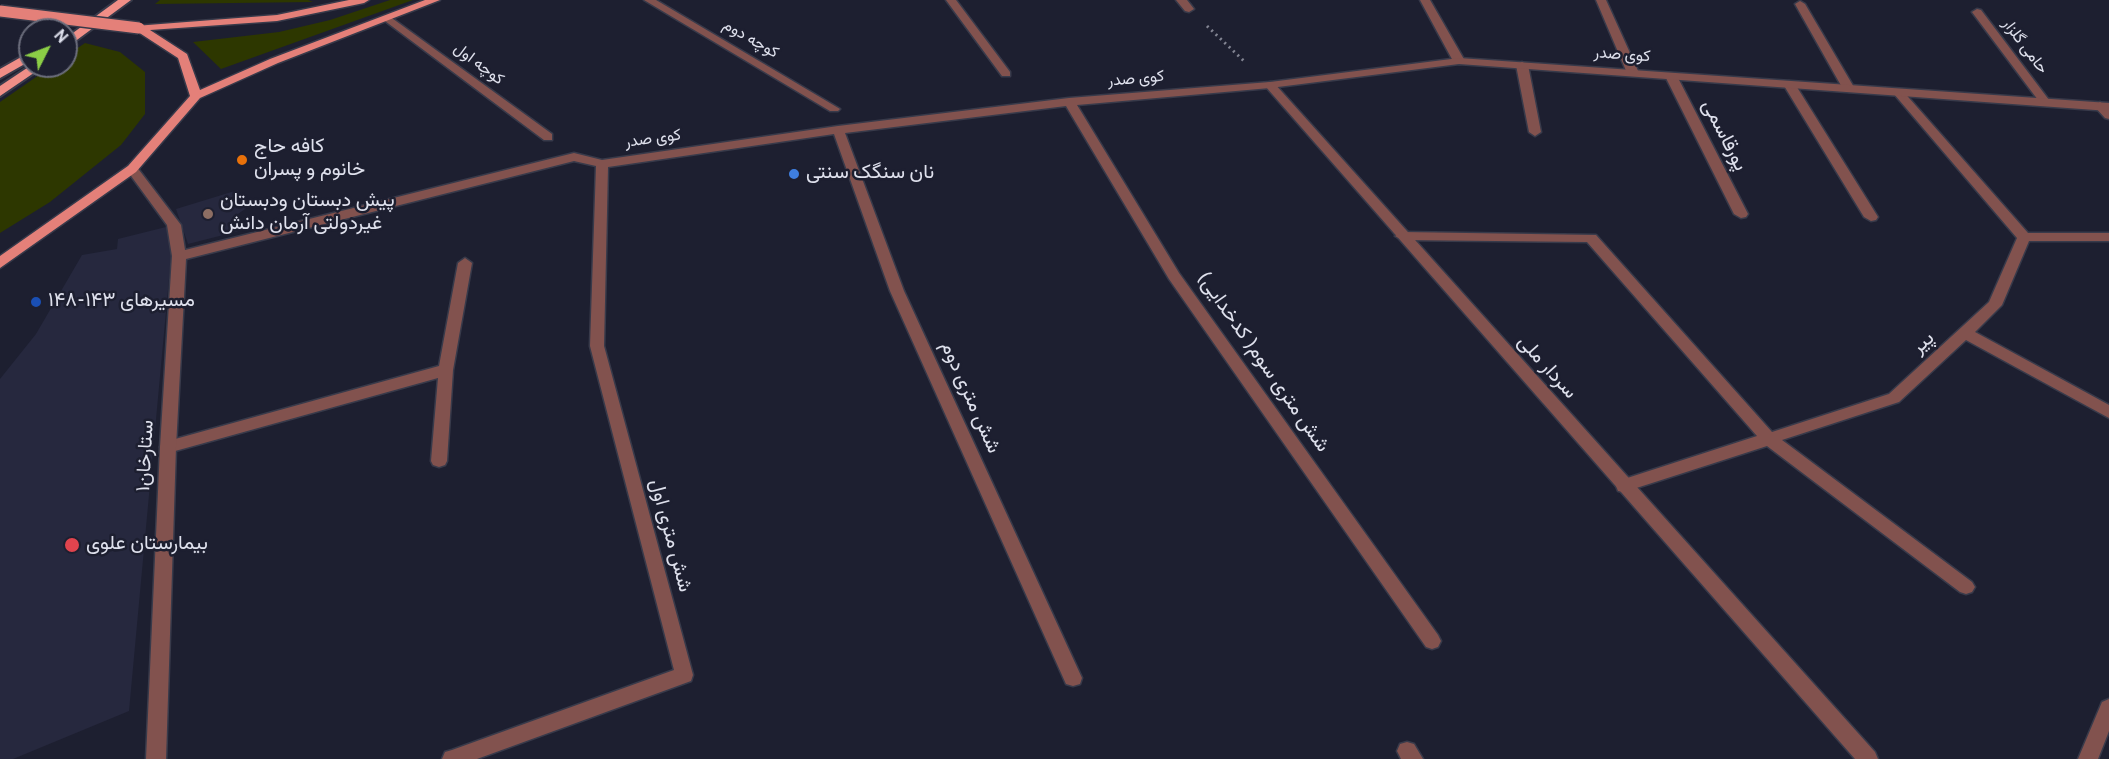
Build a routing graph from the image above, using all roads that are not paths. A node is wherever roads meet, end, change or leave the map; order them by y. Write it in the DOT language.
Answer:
graph roads {
  1 [pos="125,0"];
  2 [pos="364,0"];
  3 [pos="435,0"];
  4 [pos="649,0"];
  5 [pos="941,0"];
  6 [pos="1181,0"];
  7 [pos="1425,0"];
  8 [pos="1601,0"];
  9 [pos="955,4"];
  10 [pos="1800,4"];
  11 [pos="1189,9"];
  12 [pos="0,11"];
  13 [pos="1977,12"];
  14 [pos="103,15"];
  15 [pos="389,19"];
  16 [pos="140,28"];
  17 [pos="78,29"];
  18 [pos="78,35"];
  19 [pos="1459,61"];
  20 [pos="18,63"];
  21 [pos="1522,65"];
  22 [pos="1634,73"];
  23 [pos="0,74"];
  24 [pos="1006,75"];
  25 [pos="1671,76"];
  26 [pos="20,78"];
  27 [pos="1789,84"];
  28 [pos="1270,85"];
  29 [pos="1849,88"];
  30 [pos="0,92"];
  31 [pos="1898,92"];
  32 [pos="196,96"];
  33 [pos="1069,102"];
  34 [pos="2045,102"];
  35 [pos="834,109"];
  36 [pos="2106,109"];
  37 [pos="838,130"];
  38 [pos="1535,132"];
  39 [pos="548,137"];
  40 [pos="602,164"];
  41 [pos="132,169"];
  42 [pos="1741,213"];
  43 [pos="1871,217"];
  44 [pos="1402,236"];
  45 [pos="2024,237"];
  46 [pos="2109,237"];
  47 [pos="179,256"];
  48 [pos="0,263"];
  49 [pos="465,263"];
  50 [pos="1965,333"];
  51 [pos="446,370"];
  52 [pos="2109,412"];
  53 [pos="1769,439"];
  54 [pos="168,447"];
  55 [pos="439,461"];
  56 [pos="1624,486"];
  57 [pos="1966,587"];
  58 [pos="1432,641"];
  59 [pos="1073,678"];
  60 [pos="2109,708"];
  61 [pos="156,759"];
  62 [pos="452,759"];
  63 [pos="1868,759"];
  64 [pos="2088,759"];
  1 -- 14 [label="highway"];
  2 -- 16 [label="main road"];
  3 -- 15 [label="main road"];
  4 -- 35 [label="street, کوچه دوم"];
  5 -- 9 [label="street"];
  6 -- 11 [label="street"];
  7 -- 19 [label="street"];
  8 -- 22 [label="street"];
  9 -- 24 [label="street"];
  10 -- 29 [label="street"];
  12 -- 16 [label="main road, bridge"];
  13 -- 34 [label="street, حامی گلزار"];
  14 -- 17 [label="highway"];
  14 -- 18 [label="highway"];
  15 -- 32 [label="main road"];
  15 -- 39 [label="street, کوچه اول"];
  16 -- 32 [label="main road"];
  19 -- 21 [label="street, کوی صدر"];
  19 -- 28 [label="street, کوی صدر"];
  20 -- 23 [label="highway"];
  21 -- 22 [label="street, کوی صدر"];
  21 -- 38 [label="street"];
  22 -- 25 [label="street, کوی صدر"];
  25 -- 27 [label="street, کوی صدر"];
  25 -- 42 [label="street, پورقاسمی"];
  26 -- 30 [label="highway"];
  27 -- 29 [label="street, کوی صدر"];
  27 -- 43 [label="street"];
  28 -- 33 [label="street, کوی صدر"];
  28 -- 44 [label="street, سردار ملی"];
  29 -- 31 [label="street, کوی صدر"];
  31 -- 34 [label="street, کوی صدر"];
  31 -- 45 [label="street"];
  32 -- 41 [label="main road"];
  33 -- 37 [label="street, کوی صدر"];
  33 -- 58 [label="street, (کدخدایی )شش متری سوم"];
  34 -- 36 [label="street, کوی صدر"];
  37 -- 40 [label="street, کوی صدر"];
  37 -- 59 [label="street, شش متری دوم"];
  40 -- 47 [label="street, کوی صدر"];
  40 -- 62 [label="street, شش متری اول"];
  41 -- 47 [label="street, ستارخان۱"];
  41 -- 48 [label="main road"];
  44 -- 53 [label="street"];
  44 -- 56 [label="street, سردار ملی"];
  45 -- 46 [label="street"];
  45 -- 50 [label="street, پیر"];
  47 -- 54 [label="street, ستارخان۱"];
  49 -- 51 [label="street"];
  50 -- 52 [label="street"];
  50 -- 53 [label="street, پیر"];
  51 -- 54 [label="street"];
  51 -- 55 [label="street"];
  53 -- 56 [label="street, پیر"];
  53 -- 57 [label="street"];
  54 -- 61 [label="street, ستارخان۱"];
  56 -- 63 [label="street, سردار ملی"];
  60 -- 64 [label="street"];
}
